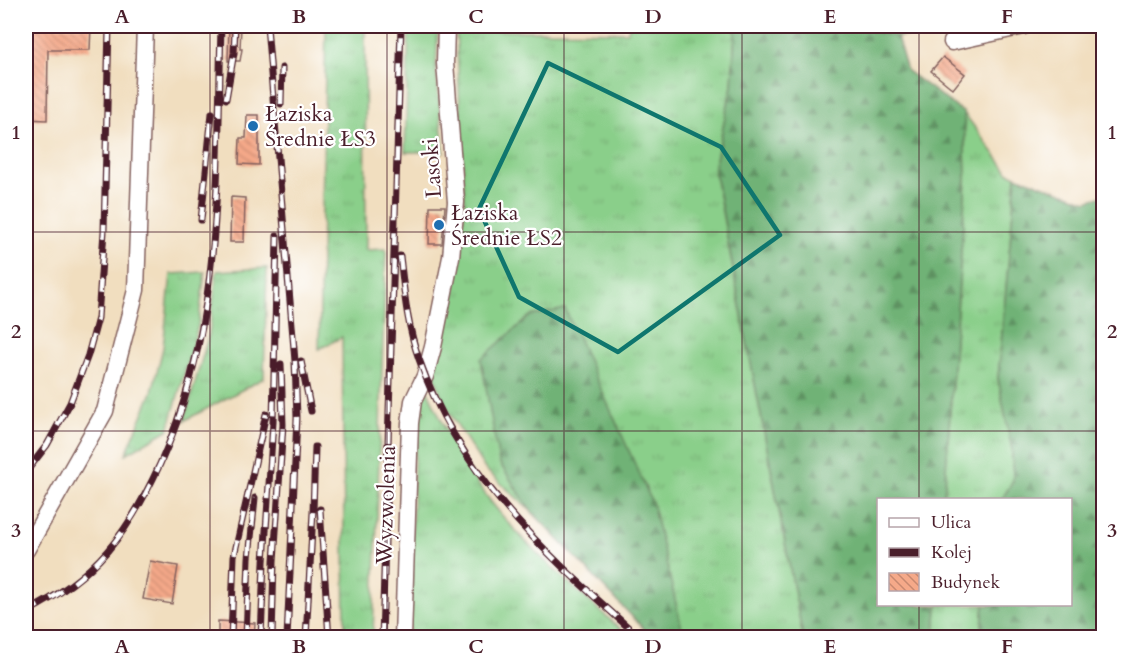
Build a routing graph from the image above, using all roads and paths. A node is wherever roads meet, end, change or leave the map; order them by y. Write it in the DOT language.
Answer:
graph roads {
  1 [pos="144,26"];
  2 [pos="446,26"];
  3 [pos="1024,26"];
  4 [pos="952,42"];
  5 [pos="425,376"];
  6 [pos="26,550"];
  7 [pos="403,638"];
  1 -- 6 [label="street"];
  2 -- 5 [label="street, Lasoki"];
  3 -- 4 [label="street"];
  5 -- 7 [label="street, Wyzwolenia"];
}
